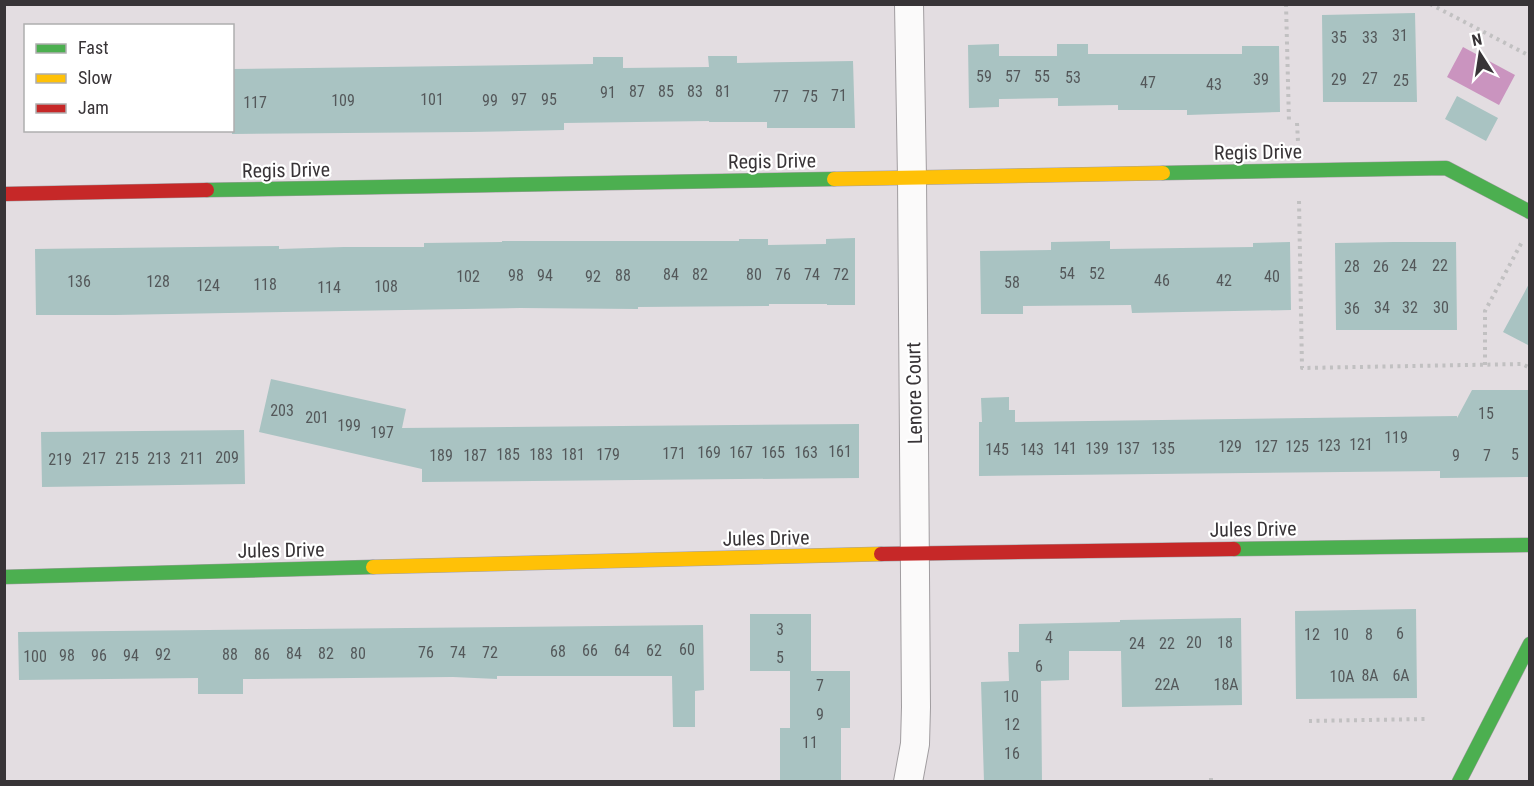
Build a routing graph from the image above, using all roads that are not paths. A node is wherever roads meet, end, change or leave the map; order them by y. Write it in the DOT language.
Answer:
graph roads {
  1 [pos="909,4"];
  2 [pos="912,178"];
  3 [pos="4,194"];
  4 [pos="1530,212"];
  5 [pos="1530,545"];
  6 [pos="915,554"];
  7 [pos="4,577"];
  8 [pos="1530,644"];
  9 [pos="908,782"];
  10 [pos="1459,782"];
  1 -- 2 [label="street, Lenore Court"];
  2 -- 3 [label="street, Regis Drive"];
  2 -- 4 [label="street, Regis Drive"];
  2 -- 6 [label="street, Lenore Court"];
  5 -- 6 [label="street, Jules Drive"];
  6 -- 7 [label="street, Jules Drive"];
  6 -- 9 [label="street, Lenore Court"];
  8 -- 10 [label="street"];
}
